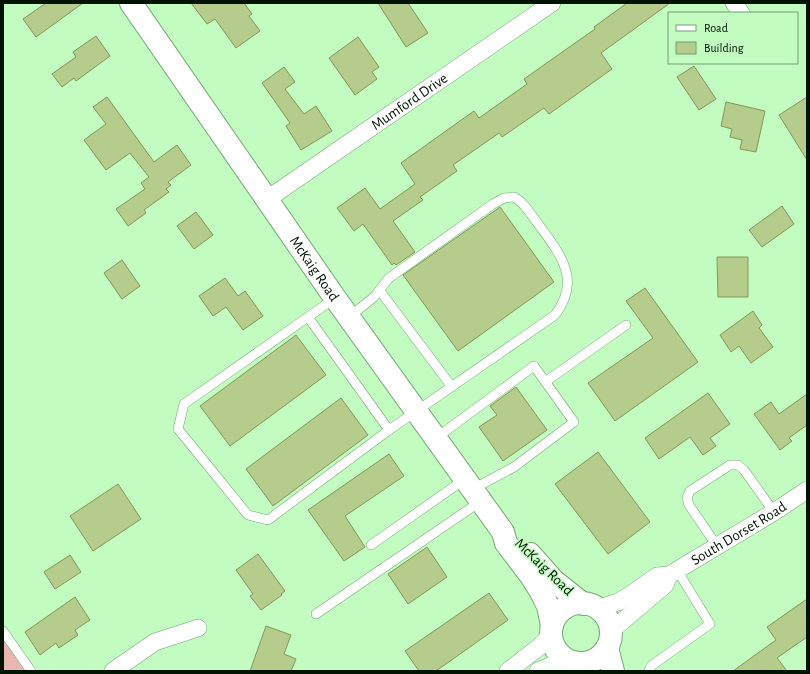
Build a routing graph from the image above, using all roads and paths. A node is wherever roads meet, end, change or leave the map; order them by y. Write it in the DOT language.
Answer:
graph roads {
  1 [pos="131,3"];
  2 [pos="552,3"];
  3 [pos="734,3"];
  4 [pos="740,12"];
  5 [pos="266,200"];
  6 [pos="380,291"];
  7 [pos="335,298"];
  8 [pos="308,317"];
  9 [pos="349,317"];
  10 [pos="626,325"];
  11 [pos="545,382"];
  12 [pos="452,387"];
  13 [pos="416,411"];
  14 [pos="389,430"];
  15 [pos="436,438"];
  16 [pos="473,489"];
  17 [pos="807,490"];
  18 [pos="774,512"];
  19 [pos="503,532"];
  20 [pos="371,545"];
  21 [pos="717,546"];
  22 [pos="673,573"];
  23 [pos="591,606"];
  24 [pos="316,614"];
  25 [pos="198,628"];
  26 [pos="552,630"];
  27 [pos="3,631"];
  28 [pos="610,639"];
  29 [pos="576,665"];
  30 [pos="31,671"];
  31 [pos="113,671"];
  32 [pos="508,671"];
  33 [pos="538,671"];
  34 [pos="613,671"];
  35 [pos="649,671"];
  1 -- 5 [label="street, McKaig Road"];
  2 -- 5 [label="street, Mumford Drive"];
  3 -- 4 [label="street"];
  5 -- 7 [label="street, McKaig Road"];
  6 -- 9 [label="lane"];
  6 -- 12 [label="lane"];
  6 -- 12 [label="lane"];
  7 -- 8 [label="lane"];
  7 -- 9 [label="street, McKaig Road"];
  8 -- 14 [label="lane"];
  8 -- 14 [label="lane"];
  9 -- 13 [label="street, McKaig Road"];
  10 -- 11 [label="lane"];
  11 -- 15 [label="lane"];
  11 -- 16 [label="lane"];
  12 -- 13 [label="lane"];
  13 -- 14 [label="lane"];
  13 -- 15 [label="street, McKaig Road"];
  15 -- 16 [label="street, McKaig Road"];
  16 -- 19 [label="street, McKaig Road"];
  16 -- 20 [label="lane"];
  16 -- 24 [label="lane"];
  17 -- 18 [label="street, South Dorset Road"];
  18 -- 21 [label="street, South Dorset Road"];
  18 -- 21 [label="lane"];
  19 -- 23 [label="street, McKaig Road"];
  19 -- 26 [label="street, McKaig Road"];
  21 -- 22 [label="street, South Dorset Road"];
  22 -- 23 [label="street, South Dorset Road"];
  22 -- 28 [label="street, South Dorset Road"];
  22 -- 35 [label="lane"];
  23 -- 26 [label="street"];
  23 -- 28 [label="street"];
  25 -- 31 [label="street"];
  26 -- 29 [label="street"];
  26 -- 32 [label="street"];
  27 -- 30 [label="lane"];
  28 -- 29 [label="street"];
  28 -- 34 [label="street"];
  29 -- 33 [label="street"];
}
